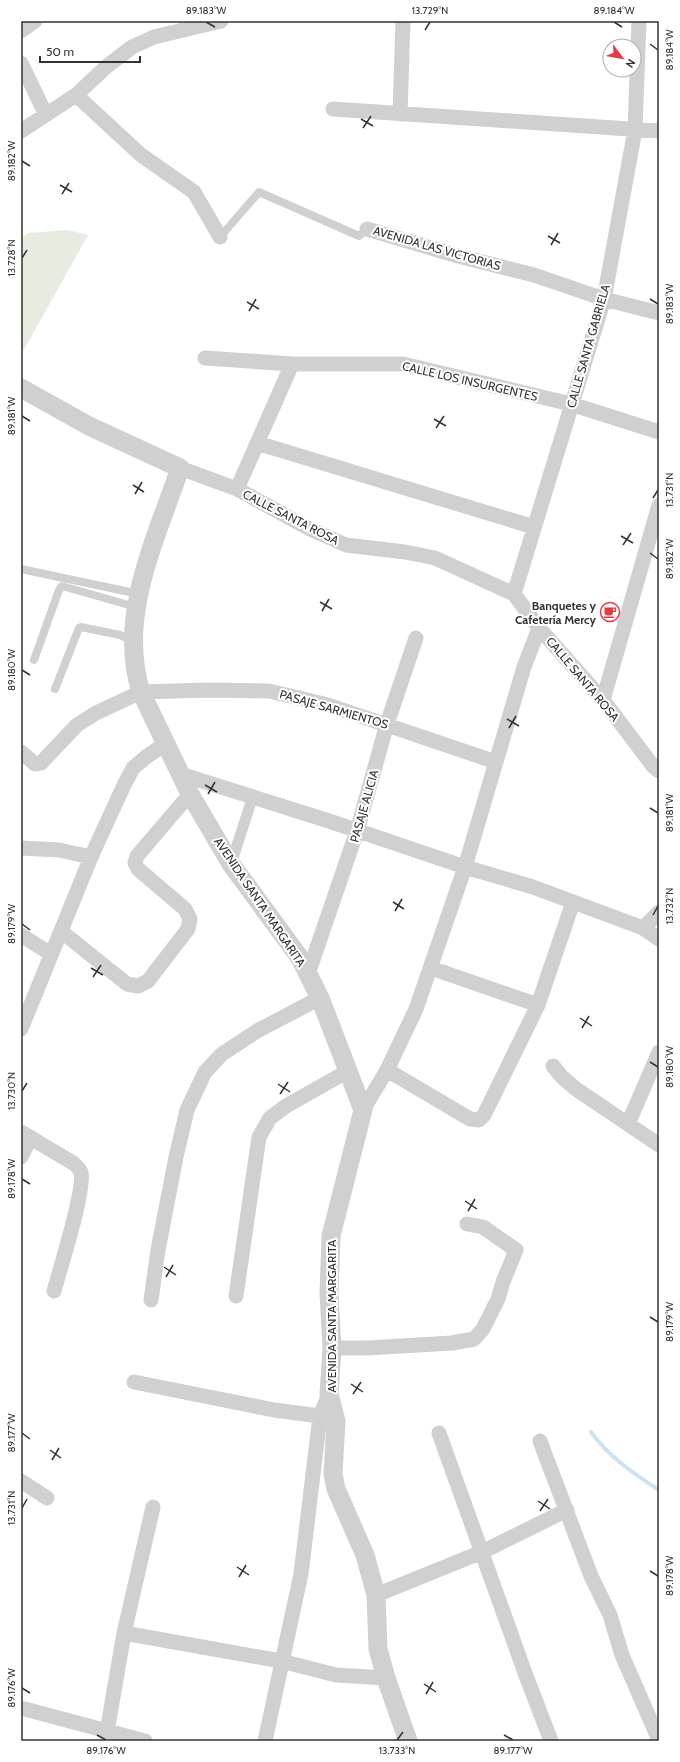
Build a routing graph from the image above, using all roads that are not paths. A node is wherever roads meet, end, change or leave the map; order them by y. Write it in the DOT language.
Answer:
graph roads {
  1 [pos="35,21"];
  2 [pos="221,21"];
  3 [pos="403,21"];
  4 [pos="639,21"];
  5 [pos="176,26"];
  6 [pos="21,31"];
  7 [pos="21,63"];
  8 [pos="76,95"];
  9 [pos="333,109"];
  10 [pos="400,114"];
  11 [pos="46,115"];
  12 [pos="635,130"];
  13 [pos="21,131"];
  14 [pos="659,131"];
  15 [pos="367,229"];
  16 [pos="220,237"];
  17 [pos="604,299"];
  18 [pos="659,313"];
  19 [pos="205,358"];
  20 [pos="292,364"];
  21 [pos="21,388"];
  22 [pos="571,404"];
  23 [pos="659,432"];
  24 [pos="257,443"];
  25 [pos="180,468"];
  26 [pos="237,489"];
  27 [pos="659,505"];
  28 [pos="534,527"];
  29 [pos="21,569"];
  30 [pos="514,594"];
  31 [pos="137,601"];
  32 [pos="539,628"];
  33 [pos="416,638"];
  34 [pos="133,641"];
  35 [pos="34,660"];
  36 [pos="55,689"];
  37 [pos="141,692"];
  38 [pos="603,700"];
  39 [pos="387,724"];
  40 [pos="165,744"];
  41 [pos="21,752"];
  42 [pos="496,762"];
  43 [pos="659,771"];
  44 [pos="180,774"];
  45 [pos="190,794"];
  46 [pos="253,796"];
  47 [pos="357,831"];
  48 [pos="21,848"];
  49 [pos="91,857"];
  50 [pos="231,864"];
  51 [pos="465,867"];
  52 [pos="573,902"];
  53 [pos="659,912"];
  54 [pos="643,928"];
  55 [pos="61,931"];
  56 [pos="21,935"];
  57 [pos="659,939"];
  58 [pos="51,954"];
  59 [pos="431,968"];
  60 [pos="308,974"];
  61 [pos="320,998"];
  62 [pos="538,1005"];
  63 [pos="24,1009"];
  64 [pos="21,1029"];
  65 [pos="659,1052"];
  66 [pos="553,1066"];
  67 [pos="387,1070"];
  68 [pos="348,1071"];
  69 [pos="363,1110"];
  70 [pos="628,1124"];
  71 [pos="26,1136"];
  72 [pos="659,1145"];
  73 [pos="21,1157"];
  74 [pos="467,1224"];
  75 [pos="54,1291"];
  76 [pos="236,1296"];
  77 [pos="151,1300"];
  78 [pos="332,1348"];
  79 [pos="134,1382"];
  80 [pos="329,1394"];
  81 [pos="320,1416"];
  82 [pos="439,1433"];
  83 [pos="540,1441"];
  84 [pos="21,1481"];
  85 [pos="47,1498"];
  86 [pos="154,1507"];
  87 [pos="567,1510"];
  88 [pos="482,1552"];
  89 [pos="376,1595"];
  90 [pos="124,1633"];
  91 [pos="281,1661"];
  92 [pos="386,1678"];
  93 [pos="21,1708"];
  94 [pos="107,1732"];
  95 [pos="659,1740"];
  96 [pos="145,1741"];
  97 [pos="265,1741"];
  98 [pos="408,1741"];
  99 [pos="551,1741"];
  1 -- 6 [label="street"];
  2 -- 5 [label="street"];
  3 -- 10 [label="street"];
  4 -- 12 [label="street, CALLE SANTA GABRIELA"];
  5 -- 8 [label="street"];
  7 -- 11 [label="street"];
  8 -- 11 [label="street"];
  8 -- 16 [label="street"];
  9 -- 10 [label="street"];
  10 -- 12 [label="street"];
  11 -- 13 [label="street"];
  12 -- 14 [label="street"];
  12 -- 17 [label="street, CALLE SANTA GABRIELA"];
  15 -- 16 [label="lane, AVENIDA LAS VICTORIAS"];
  15 -- 17 [label="street, AVENIDA LAS VICTORIAS"];
  17 -- 18 [label="street, AVENIDA LAS VICTORIAS"];
  17 -- 22 [label="street, CALLE SANTA GABRIELA"];
  19 -- 20 [label="street, CALLE LOS INSURGENTES"];
  20 -- 22 [label="street, CALLE LOS INSURGENTES"];
  20 -- 24 [label="street"];
  21 -- 25 [label="street, CALLE SANTA ROSA"];
  22 -- 23 [label="street, CALLE LOS INSURGENTES"];
  22 -- 28 [label="street, CALLE SANTA GABRIELA"];
  24 -- 26 [label="street"];
  24 -- 28 [label="street"];
  25 -- 26 [label="street, CALLE SANTA ROSA"];
  25 -- 31 [label="street, AVENIDA SANTA MARGARITA"];
  26 -- 30 [label="street, CALLE SANTA ROSA"];
  27 -- 38 [label="street"];
  28 -- 30 [label="street, CALLE SANTA GABRIELA"];
  29 -- 31 [label="lane"];
  30 -- 32 [label="street, CALLE SANTA ROSA"];
  31 -- 34 [label="street, AVENIDA SANTA MARGARITA"];
  31 -- 35 [label="lane"];
  32 -- 38 [label="street, CALLE SANTA ROSA"];
  32 -- 42 [label="street"];
  33 -- 39 [label="street, PASAJE ALICIA"];
  34 -- 36 [label="lane"];
  34 -- 37 [label="street, AVENIDA SANTA MARGARITA"];
  37 -- 39 [label="street, PASAJE SARMIENTOS"];
  37 -- 40 [label="street, AVENIDA SANTA MARGARITA"];
  37 -- 41 [label="street"];
  38 -- 43 [label="street, CALLE SANTA ROSA"];
  39 -- 42 [label="street, PASAJE SARMIENTOS"];
  39 -- 47 [label="street, PASAJE ALICIA"];
  40 -- 44 [label="street, AVENIDA SANTA MARGARITA"];
  40 -- 49 [label="street"];
  42 -- 51 [label="street"];
  44 -- 45 [label="street, AVENIDA SANTA MARGARITA"];
  44 -- 46 [label="street"];
  45 -- 50 [label="street, AVENIDA SANTA MARGARITA"];
  45 -- 55 [label="street"];
  46 -- 47 [label="street"];
  46 -- 50 [label="street"];
  47 -- 51 [label="street"];
  47 -- 60 [label="street, PASAJE ALICIA"];
  48 -- 49 [label="street"];
  49 -- 55 [label="street"];
  50 -- 60 [label="street, AVENIDA SANTA MARGARITA"];
  51 -- 52 [label="street"];
  51 -- 59 [label="street"];
  52 -- 54 [label="street"];
  52 -- 62 [label="street"];
  53 -- 54 [label="street"];
  54 -- 57 [label="street"];
  55 -- 58 [label="street"];
  56 -- 58 [label="street"];
  58 -- 63 [label="street"];
  59 -- 62 [label="street"];
  59 -- 67 [label="street"];
  60 -- 61 [label="street, AVENIDA SANTA MARGARITA"];
  61 -- 68 [label="street, AVENIDA SANTA MARGARITA"];
  61 -- 77 [label="street"];
  62 -- 67 [label="street"];
  63 -- 64 [label="street"];
  65 -- 70 [label="street"];
  66 -- 70 [label="street"];
  67 -- 69 [label="street"];
  68 -- 69 [label="street, AVENIDA SANTA MARGARITA"];
  68 -- 76 [label="street"];
  69 -- 78 [label="street, AVENIDA SANTA MARGARITA"];
  70 -- 72 [label="street"];
  71 -- 73 [label="street"];
  71 -- 75 [label="street"];
  74 -- 78 [label="street"];
  78 -- 80 [label="street, AVENIDA SANTA MARGARITA"];
  79 -- 81 [label="street"];
  80 -- 81 [label="street"];
  80 -- 89 [label="street, AVENIDA SANTA MARGARITA"];
  81 -- 91 [label="street"];
  82 -- 88 [label="street"];
  83 -- 87 [label="street"];
  84 -- 85 [label="street"];
  86 -- 90 [label="street"];
  87 -- 88 [label="street"];
  87 -- 95 [label="street"];
  88 -- 89 [label="street"];
  88 -- 99 [label="street"];
  89 -- 92 [label="street, AVENIDA SANTA MARGARITA"];
  90 -- 91 [label="street"];
  90 -- 94 [label="street"];
  91 -- 92 [label="street"];
  91 -- 97 [label="street"];
  92 -- 98 [label="street, AVENIDA SANTA MARGARITA"];
  93 -- 94 [label="street"];
  94 -- 96 [label="street"];
}
